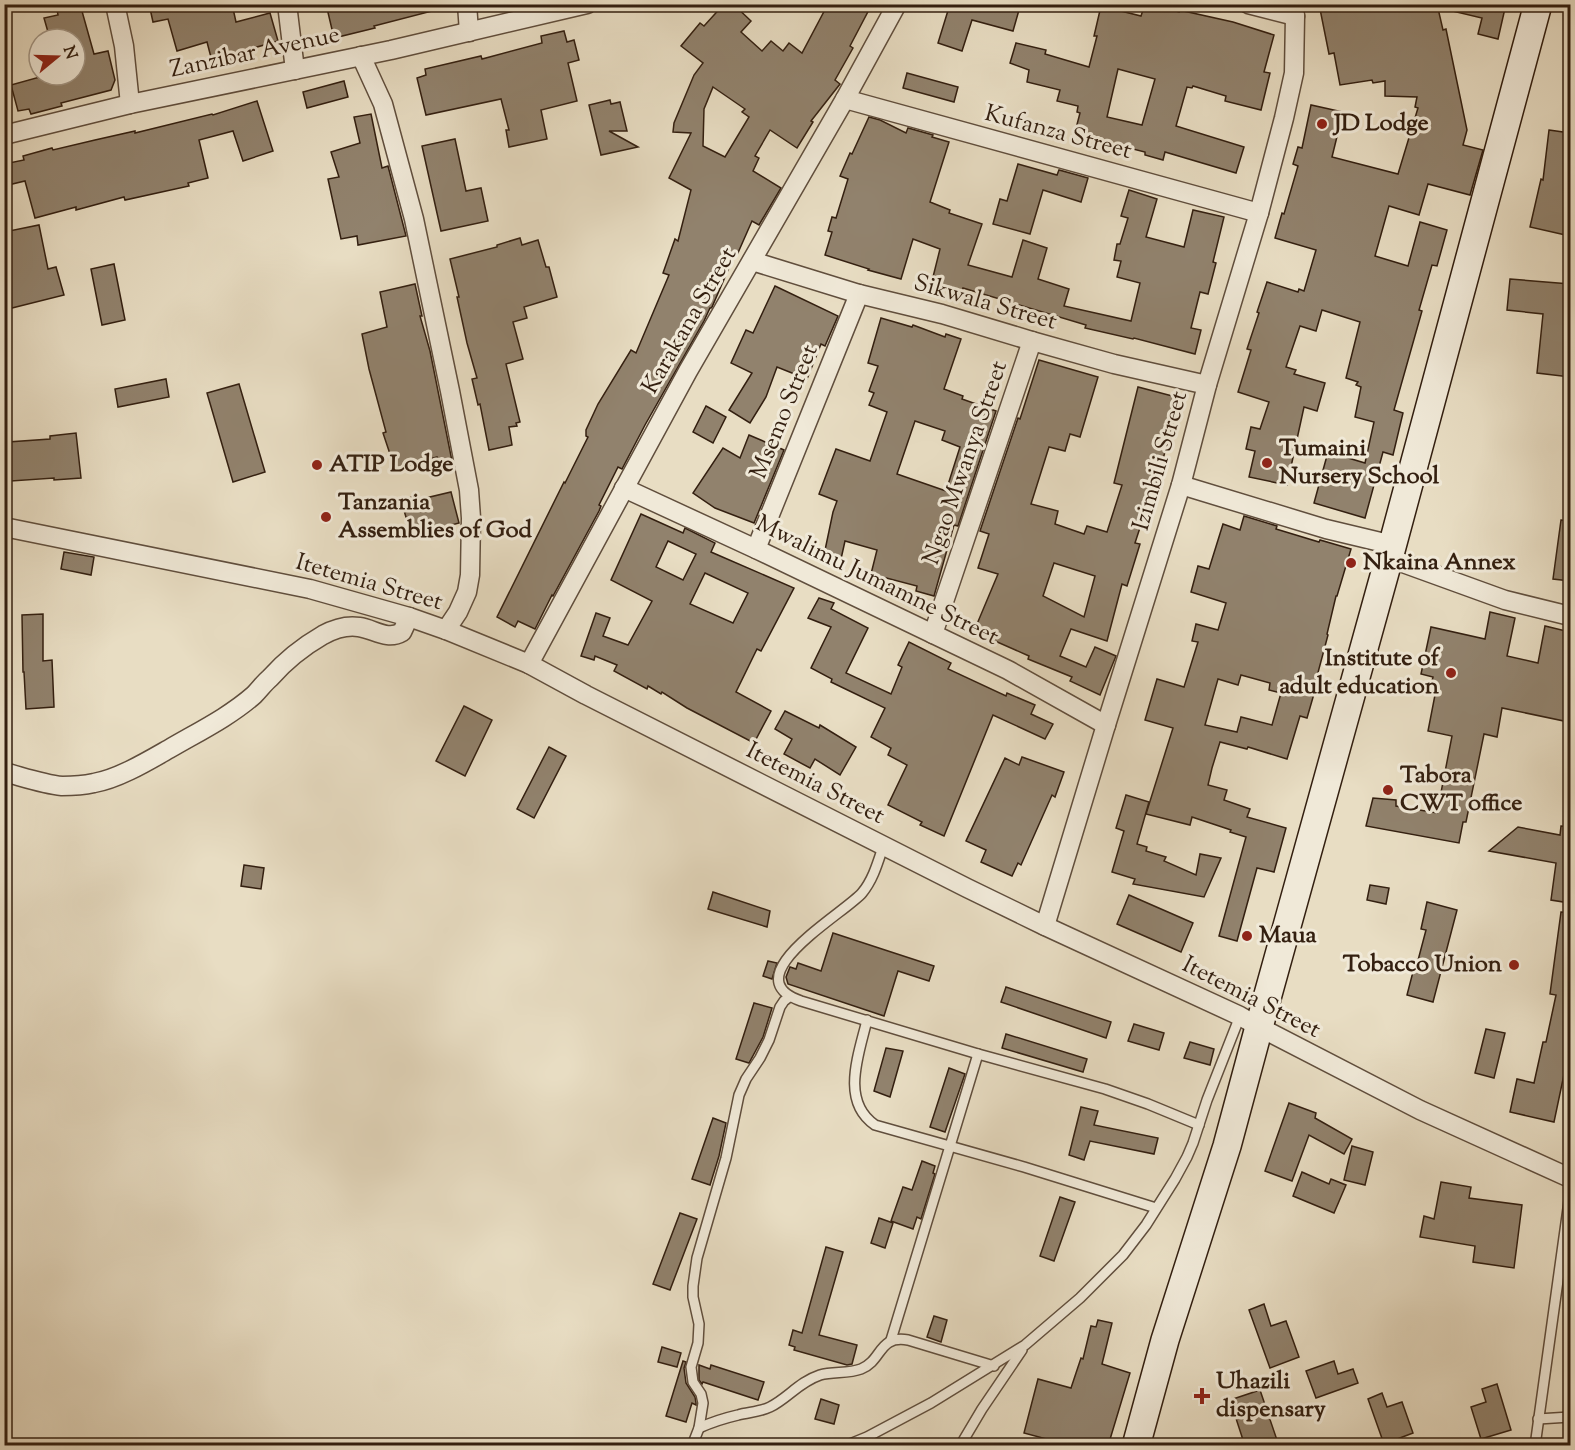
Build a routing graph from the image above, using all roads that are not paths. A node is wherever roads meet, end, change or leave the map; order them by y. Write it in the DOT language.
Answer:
graph roads {
  1 [pos="115,4"];
  2 [pos="287,4"];
  3 [pos="467,4"];
  4 [pos="587,4"];
  5 [pos="897,4"];
  6 [pos="1248,4"];
  7 [pos="1538,4"];
  8 [pos="1294,10"];
  9 [pos="469,32"];
  10 [pos="361,56"];
  11 [pos="295,70"];
  12 [pos="845,99"];
  13 [pos="130,104"];
  14 [pos="4,135"];
  15 [pos="1259,213"];
  16 [pos="752,261"];
  17 [pos="859,294"];
  18 [pos="1032,341"];
  19 [pos="1207,385"];
  20 [pos="1180,485"];
  21 [pos="624,488"];
  22 [pos="4,527"];
  23 [pos="756,549"];
  24 [pos="1391,551"];
  25 [pos="1570,616"];
  26 [pos="409,617"];
  27 [pos="446,630"];
  28 [pos="933,634"];
  29 [pos="529,664"];
  30 [pos="1106,725"];
  31 [pos="4,772"];
  32 [pos="883,847"];
  33 [pos="1045,926"];
  34 [pos="789,997"];
  35 [pos="867,1020"];
  36 [pos="1249,1022"];
  37 [pos="978,1054"];
  38 [pos="1199,1125"];
  39 [pos="951,1146"];
  40 [pos="1570,1178"];
  41 [pos="1570,1194"];
  42 [pos="1156,1208"];
  43 [pos="891,1340"];
  44 [pos="1026,1345"];
  45 [pos="994,1366"];
  46 [pos="1570,1417"];
  47 [pos="1538,1419"];
  48 [pos="699,1428"];
  49 [pos="869,1441"];
  50 [pos="692,1446"];
  51 [pos="845,1446"];
  52 [pos="960,1446"];
  53 [pos="1136,1446"];
  54 [pos="1535,1446"];
  1 -- 13 [label="street"];
  2 -- 11 [label="street"];
  3 -- 9 [label="street"];
  4 -- 9 [label="street, Zanzibar Avenue"];
  5 -- 12 [label="street, Karakana Street"];
  6 -- 8 [label="street"];
  7 -- 24 [label="main road"];
  8 -- 15 [label="street, Izimbili Street"];
  9 -- 10 [label="street, Zanzibar Avenue"];
  10 -- 11 [label="street, Zanzibar Avenue"];
  10 -- 27 [label="street"];
  11 -- 13 [label="street, Zanzibar Avenue"];
  12 -- 15 [label="street, Kufanza Street"];
  12 -- 16 [label="street, Karakana Street"];
  13 -- 14 [label="street, Zanzibar Avenue"];
  15 -- 19 [label="street, Izimbili Street"];
  16 -- 17 [label="street, Sikwala Street"];
  16 -- 21 [label="street, Karakana Street"];
  17 -- 18 [label="street, Sikwala Street"];
  17 -- 23 [label="street, Msemo Street"];
  18 -- 19 [label="street, Sikwala Street"];
  18 -- 28 [label="street, Ngao Mwanya Street"];
  19 -- 20 [label="street, Izimbili Street"];
  20 -- 24 [label="street"];
  20 -- 30 [label="street, Izimbili Street"];
  21 -- 23 [label="street, Mwalimu Jumamne Street"];
  21 -- 29 [label="street, Karakana Street"];
  22 -- 26 [label="street, Itetemia Street"];
  23 -- 28 [label="street, Mwalimu Jumamne Street"];
  24 -- 25 [label="street"];
  24 -- 36 [label="main road"];
  26 -- 27 [label="street, Itetemia Street"];
  26 -- 31 [label="street"];
  27 -- 29 [label="street, Itetemia Street"];
  28 -- 30 [label="street, Mwalimu Jumamne Street"];
  29 -- 32 [label="street, Itetemia Street"];
  30 -- 33 [label="street, Izimbili Street"];
  32 -- 33 [label="street, Itetemia Street"];
  32 -- 34 [label="lane"];
  33 -- 36 [label="street, Itetemia Street"];
  34 -- 35 [label="lane"];
  34 -- 48 [label="lane"];
  35 -- 37 [label="lane"];
  35 -- 39 [label="lane"];
  36 -- 38 [label="lane"];
  36 -- 40 [label="street, Itetemia Street"];
  36 -- 53 [label="main road"];
  37 -- 38 [label="lane"];
  37 -- 39 [label="lane"];
  38 -- 42 [label="lane"];
  39 -- 42 [label="lane"];
  39 -- 43 [label="lane"];
  41 -- 47 [label="lane"];
  42 -- 44 [label="lane"];
  43 -- 45 [label="lane"];
  43 -- 48 [label="lane"];
  44 -- 45 [label="lane"];
  44 -- 52 [label="lane"];
  45 -- 49 [label="lane"];
  46 -- 47 [label="lane"];
  47 -- 54 [label="lane"];
  48 -- 50 [label="lane"];
  49 -- 51 [label="lane"];
}
